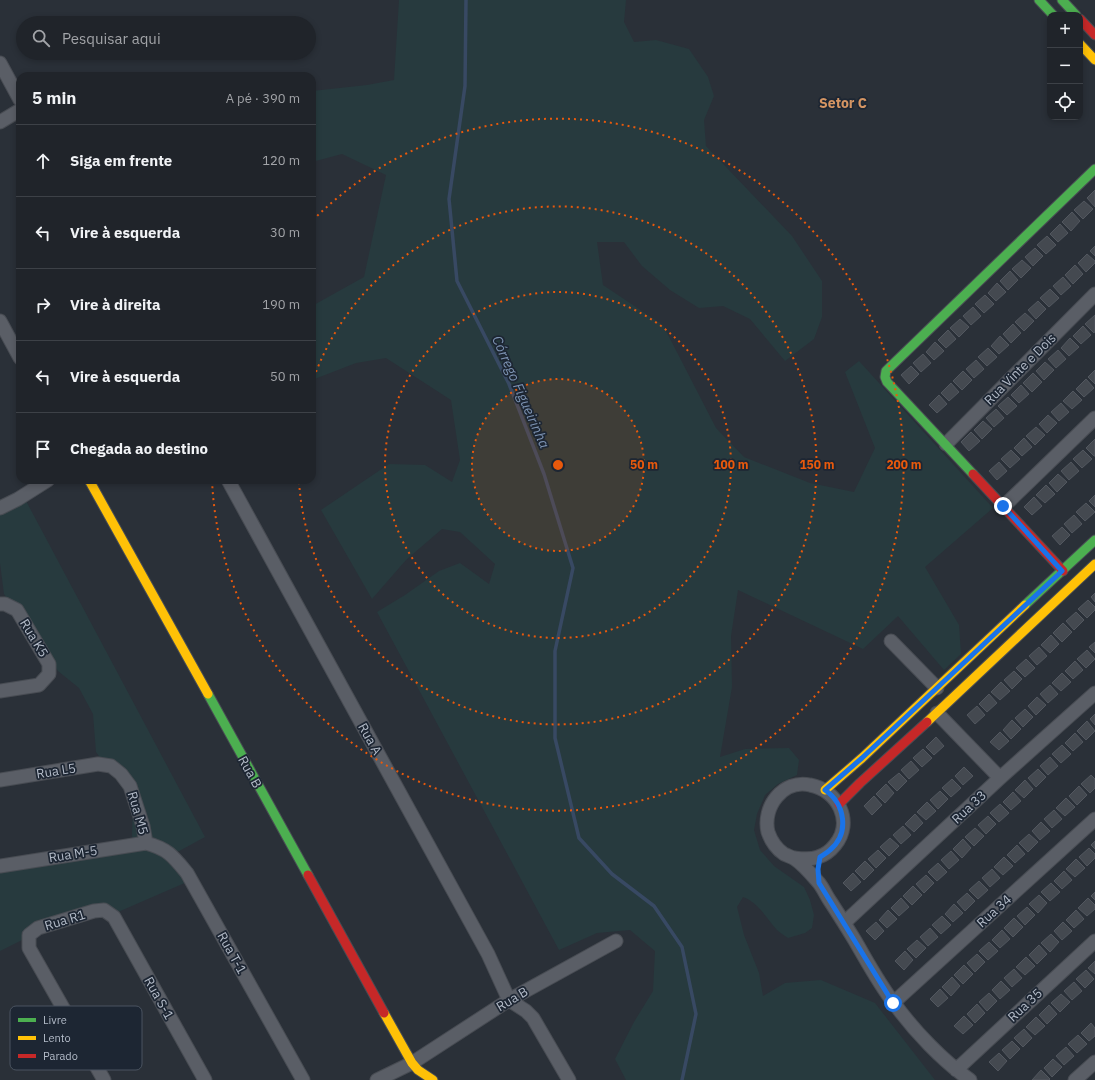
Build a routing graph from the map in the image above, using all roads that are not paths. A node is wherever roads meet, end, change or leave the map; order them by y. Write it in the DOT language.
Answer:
graph roads {
  1 [pos="1039,0"];
  2 [pos="1062,0"];
  3 [pos="1050,12"];
  4 [pos="1073,12"];
  5 [pos="1083,22"];
  6 [pos="1095,35"];
  7 [pos="1083,47"];
  8 [pos="1095,60"];
  9 [pos="0,63"];
  10 [pos="16,93"];
  11 [pos="16,112"];
  12 [pos="0,122"];
  13 [pos="1095,169"];
  14 [pos="1095,294"];
  15 [pos="0,321"];
  16 [pos="16,351"];
  17 [pos="1095,418"];
  18 [pos="946,444"];
  19 [pos="42,484"];
  20 [pos="91,484"];
  21 [pos="230,484"];
  22 [pos="1003,506"];
  23 [pos="0,508"];
  24 [pos="1095,540"];
  25 [pos="1095,564"];
  26 [pos="1062,571"];
  27 [pos="3,604"];
  28 [pos="891,641"];
  29 [pos="936,688"];
  30 [pos="0,691"];
  31 [pos="1095,693"];
  32 [pos="937,713"];
  33 [pos="112,766"];
  34 [pos="1000,778"];
  35 [pos="0,780"];
  36 [pos="825,790"];
  37 [pos="839,804"];
  38 [pos="1095,819"];
  39 [pos="146,843"];
  40 [pos="820,857"];
  41 [pos="794,858"];
  42 [pos="0,866"];
  43 [pos="819,883"];
  44 [pos="114,917"];
  45 [pos="844,923"];
  46 [pos="616,941"];
  47 [pos="1095,941"];
  48 [pos="509,1000"];
  49 [pos="893,1003"];
  50 [pos="62,1006"];
  51 [pos="1095,1062"];
  52 [pos="412,1063"];
  53 [pos="98,1070"];
  54 [pos="956,1070"];
  55 [pos="104,1080"];
  56 [pos="205,1080"];
  57 [pos="303,1080"];
  58 [pos="377,1080"];
  59 [pos="433,1080"];
  60 [pos="569,1080"];
  61 [pos="970,1080"];
  62 [pos="1075,1080"];
  1 -- 3 [label="street"];
  2 -- 4 [label="street"];
  5 -- 6 [label="street"];
  7 -- 8 [label="street"];
  9 -- 10 [label="street"];
  11 -- 12 [label="street"];
  13 -- 18 [label="street"];
  14 -- 18 [label="street, Rua Vinte e Dois"];
  15 -- 16 [label="street"];
  17 -- 22 [label="street"];
  18 -- 22 [label="street"];
  19 -- 23 [label="street"];
  20 -- 52 [label="street, Rua B"];
  21 -- 48 [label="street, Rua A"];
  22 -- 26 [label="street"];
  24 -- 26 [label="street"];
  25 -- 32 [label="street"];
  26 -- 29 [label="street"];
  27 -- 30 [label="street, Rua K5"];
  28 -- 29 [label="street"];
  29 -- 36 [label="street"];
  31 -- 34 [label="street, Rua 33"];
  32 -- 34 [label="street"];
  32 -- 37 [label="street"];
  33 -- 35 [label="street, Rua L5"];
  33 -- 39 [label="street, Rua M5"];
  34 -- 45 [label="street, Rua 33"];
  36 -- 37 [label="street"];
  36 -- 41 [label="street"];
  37 -- 40 [label="street"];
  38 -- 49 [label="street, Rua 34"];
  39 -- 42 [label="street, Rua M-5"];
  39 -- 57 [label="street, Rua T-1"];
  40 -- 41 [label="street"];
  40 -- 43 [label="street"];
  41 -- 43 [label="street"];
  43 -- 45 [label="street"];
  44 -- 50 [label="street, Rua R1"];
  44 -- 56 [label="street, Rua S-1"];
  45 -- 49 [label="street"];
  46 -- 48 [label="street, Rua B"];
  47 -- 54 [label="street, Rua 35"];
  48 -- 52 [label="street, Rua B"];
  48 -- 60 [label="street"];
  49 -- 54 [label="street"];
  51 -- 62 [label="street"];
  52 -- 58 [label="street, Rua B"];
  52 -- 59 [label="street, Rua B"];
  53 -- 55 [label="street, Rua R1"];
  54 -- 61 [label="street"];
}
